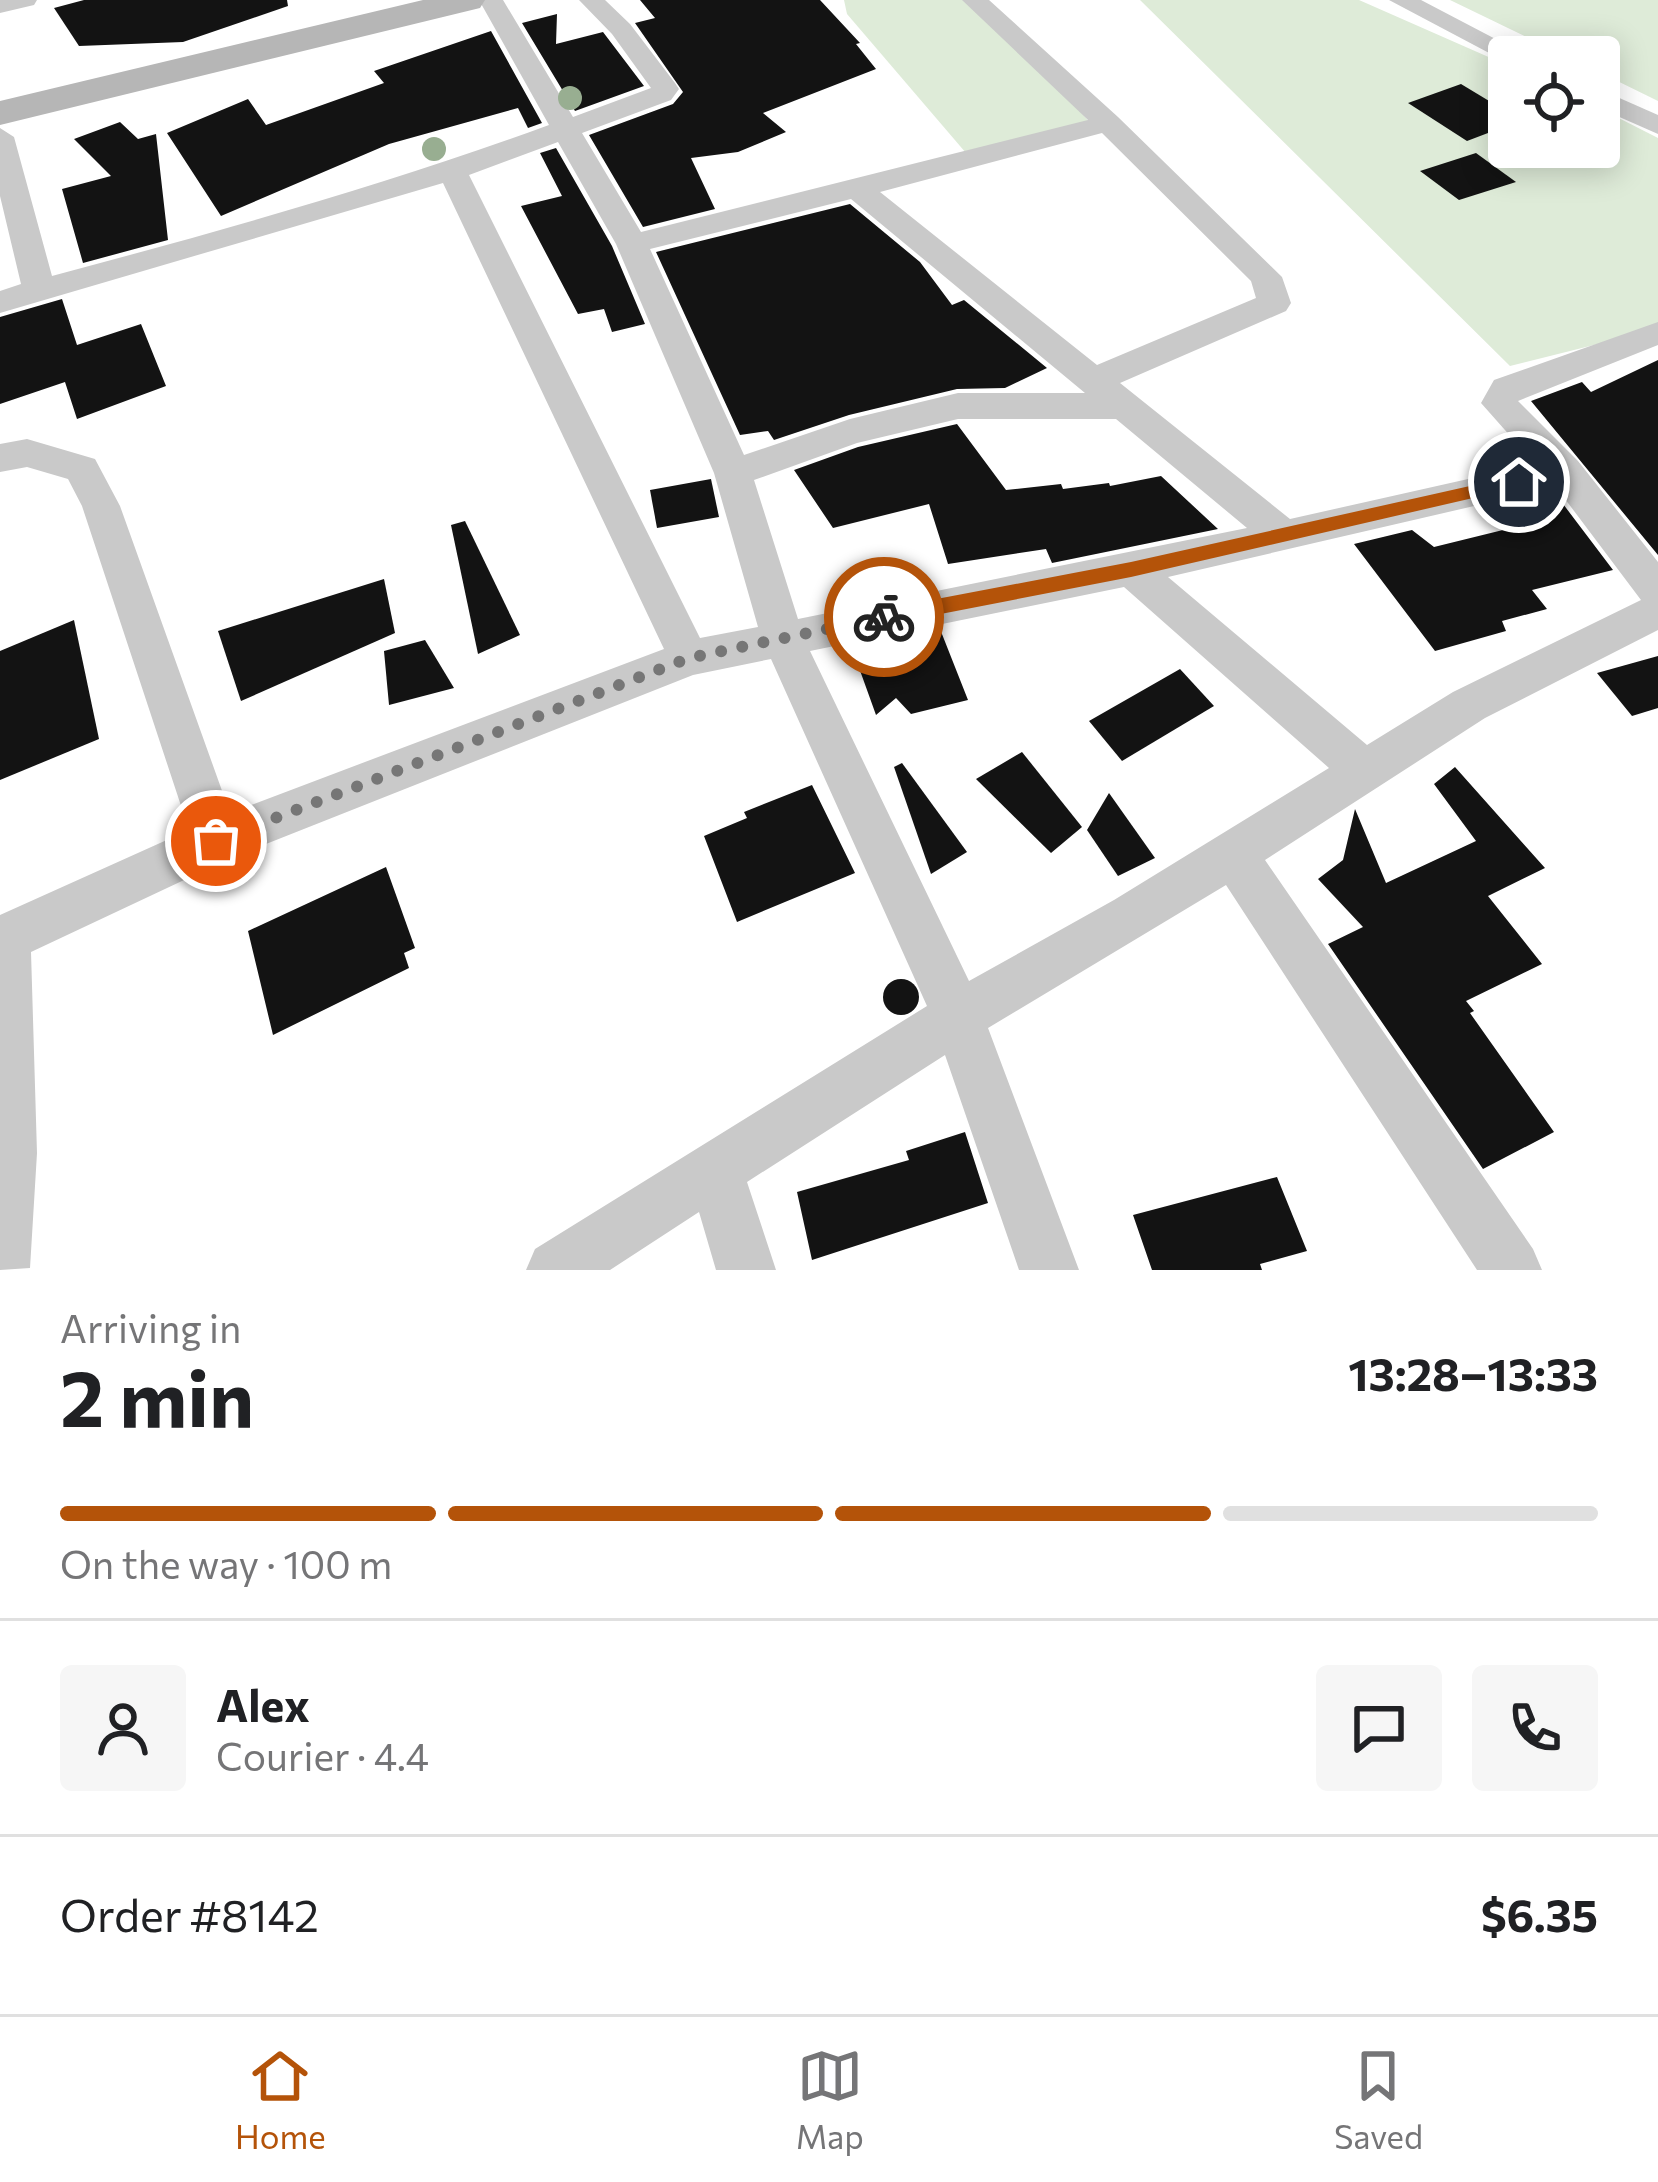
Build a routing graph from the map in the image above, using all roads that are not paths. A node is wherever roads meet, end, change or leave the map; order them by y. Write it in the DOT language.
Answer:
graph roads {
  1 [pos="25,0"];
  2 [pos="467,0"];
  3 [pos="491,0"];
  4 [pos="591,0"];
  5 [pos="974,0"];
  6 [pos="1401,0"];
  7 [pos="0,6"];
  8 [pos="1488,43"];
  9 [pos="1620,107"];
  10 [pos="0,113"];
  11 [pos="1108,123"];
  12 [pos="1658,126"];
  13 [pos="566,127"];
  14 [pos="0,137"];
  15 [pos="452,171"];
  16 [pos="857,189"];
  17 [pos="632,244"];
  18 [pos="40,290"];
  19 [pos="0,302"];
  20 [pos="1658,333"];
  21 [pos="1095,380"];
  22 [pos="1124,406"];
  23 [pos="0,458"];
  24 [pos="1565,471"];
  25 [pos="733,473"];
  26 [pos="1284,536"];
  27 [pos="1131,570"];
  28 [pos="1658,592"];
  29 [pos="1658,611"];
  30 [pos="782,636"];
  31 [pos="689,658"];
  32 [pos="1365,771"];
  33 [pos="216,841"];
  34 [pos="1233,854"];
  35 [pos="3,940"];
  36 [pos="958,1016"];
  37 [pos="715,1171"];
  38 [pos="0,1268"];
  39 [pos="556,1270"];
  40 [pos="746,1270"];
  41 [pos="1049,1270"];
  42 [pos="1513,1270"];
  1 -- 7 [label="street"];
  2 -- 10 [label="street"];
  3 -- 13 [label="street"];
  4 -- 13 [label="street"];
  5 -- 11 [label="street"];
  6 -- 8 [label="street"];
  9 -- 12 [label="street"];
  11 -- 16 [label="street"];
  11 -- 21 [label="street"];
  13 -- 15 [label="street"];
  13 -- 17 [label="street"];
  14 -- 18 [label="street"];
  15 -- 18 [label="street"];
  15 -- 31 [label="street"];
  16 -- 17 [label="street"];
  16 -- 21 [label="street"];
  17 -- 25 [label="street"];
  18 -- 19 [label="street"];
  20 -- 24 [label="street"];
  21 -- 22 [label="street"];
  22 -- 25 [label="street"];
  22 -- 26 [label="street"];
  23 -- 33 [label="street"];
  24 -- 26 [label="street"];
  24 -- 28 [label="street"];
  25 -- 30 [label="street"];
  26 -- 27 [label="street"];
  27 -- 30 [label="street"];
  27 -- 32 [label="street"];
  29 -- 32 [label="street"];
  30 -- 31 [label="street"];
  30 -- 36 [label="street"];
  31 -- 33 [label="street"];
  32 -- 34 [label="street"];
  33 -- 35 [label="street"];
  34 -- 36 [label="street"];
  34 -- 42 [label="street"];
  35 -- 38 [label="street"];
  36 -- 37 [label="street"];
  36 -- 41 [label="street"];
  37 -- 39 [label="street"];
  37 -- 40 [label="street"];
}
